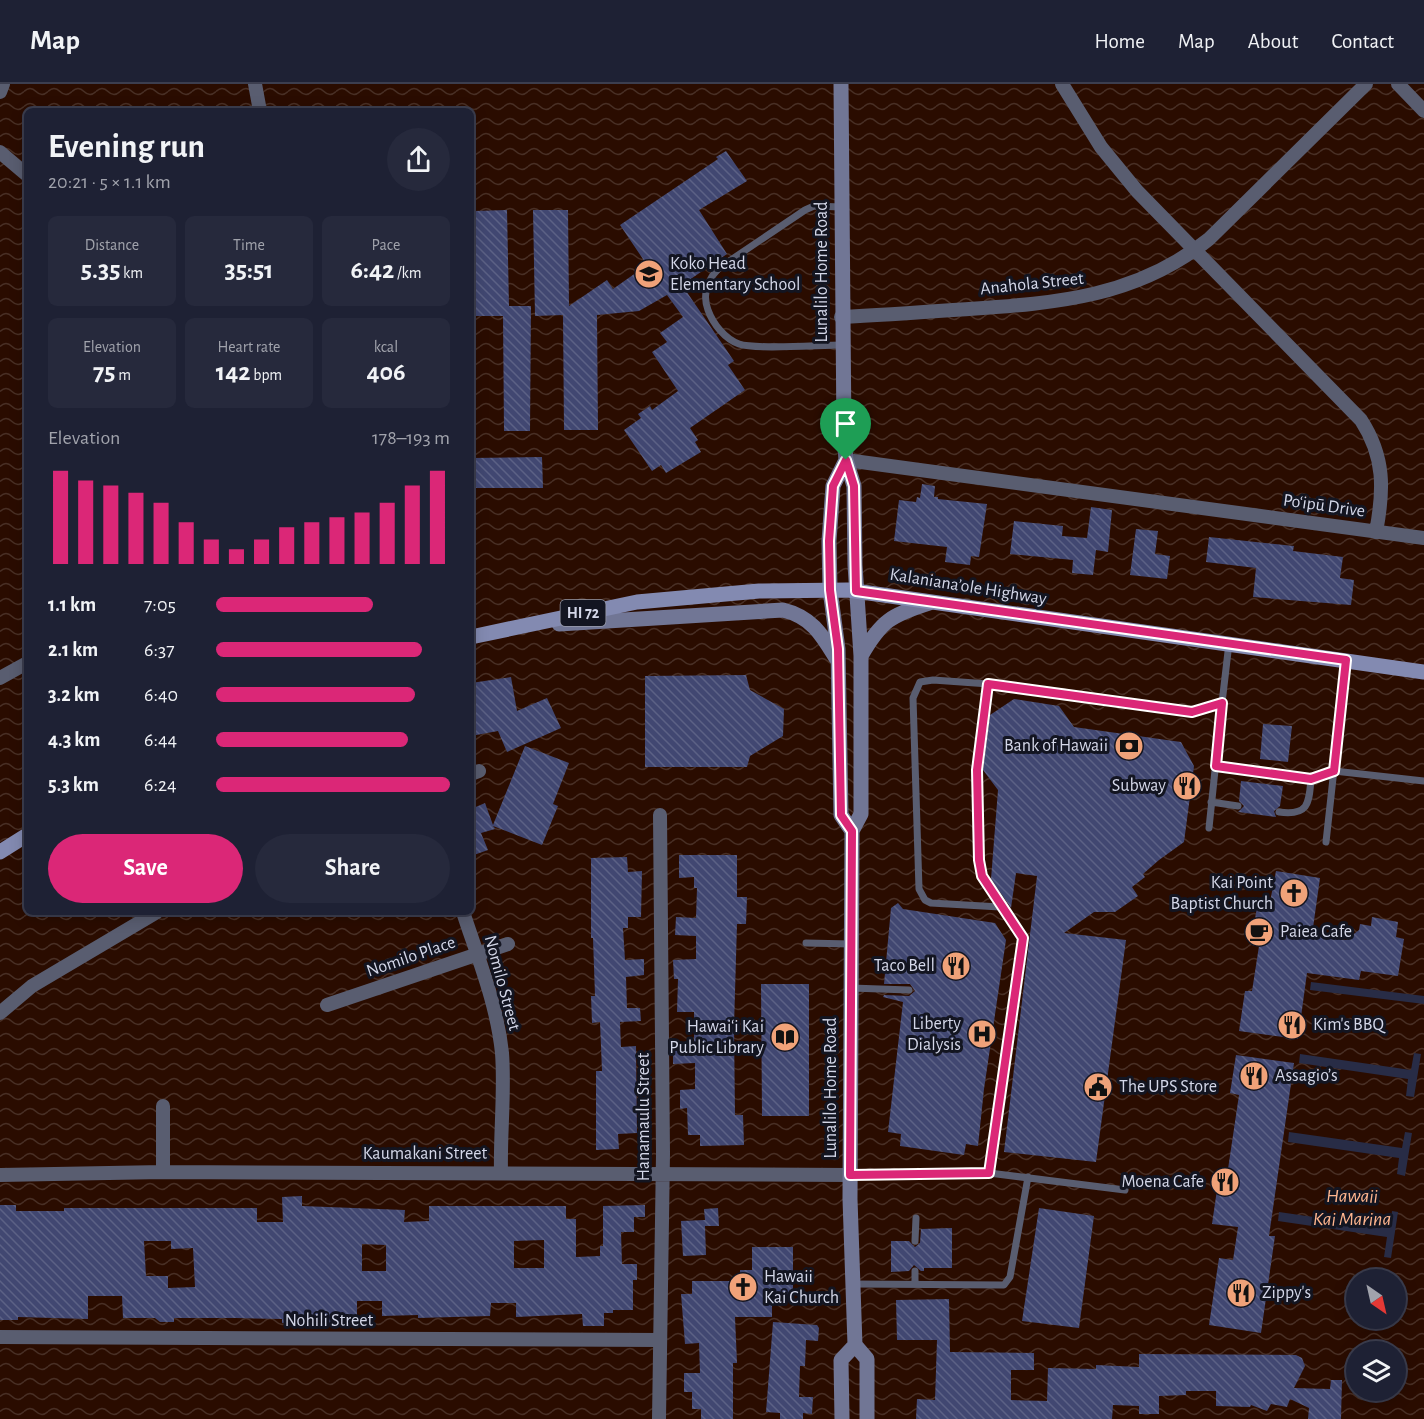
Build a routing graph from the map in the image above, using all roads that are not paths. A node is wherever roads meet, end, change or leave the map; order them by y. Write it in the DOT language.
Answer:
graph roads {
  1 [pos="3,84"];
  2 [pos="255,84"];
  3 [pos="841,84"];
  4 [pos="1062,84"];
  5 [pos="1366,84"];
  6 [pos="1398,84"];
  7 [pos="0,92"];
  8 [pos="259,108"];
  9 [pos="1424,111"];
  10 [pos="0,152"];
  11 [pos="24,172"];
  12 [pos="841,207"];
  13 [pos="1195,251"];
  14 [pos="841,317"];
  15 [pos="842,345"];
  16 [pos="846,460"];
  17 [pos="1376,532"];
  18 [pos="1424,538"];
  19 [pos="830,590"];
  20 [pos="856,591"];
  21 [pos="929,603"];
  22 [pos="505,629"];
  23 [pos="474,636"];
  24 [pos="1229,643"];
  25 [pos="861,656"];
  26 [pos="1346,660"];
  27 [pos="838,661"];
  28 [pos="24,665"];
  29 [pos="1424,672"];
  30 [pos="0,678"];
  31 [pos="988,684"];
  32 [pos="1222,703"];
  33 [pos="1216,766"];
  34 [pos="1334,771"];
  35 [pos="1311,779"];
  36 [pos="1424,781"];
  37 [pos="1211,802"];
  38 [pos="1238,806"];
  39 [pos="1280,812"];
  40 [pos="660,815"];
  41 [pos="1209,828"];
  42 [pos="852,831"];
  43 [pos="24,837"];
  44 [pos="1326,842"];
  45 [pos="0,852"];
  46 [pos="1000,907"];
  47 [pos="152,915"];
  48 [pos="464,915"];
  49 [pos="806,943"];
  50 [pos="508,944"];
  51 [pos="851,944"];
  52 [pos="476,953"];
  53 [pos="851,988"];
  54 [pos="909,990"];
  55 [pos="327,1005"];
  56 [pos="0,1013"];
  57 [pos="163,1106"];
  58 [pos="163,1172"];
  59 [pos="501,1172"];
  60 [pos="989,1173"];
  61 [pos="663,1174"];
  62 [pos="0,1175"];
  63 [pos="850,1175"];
  64 [pos="1028,1177"];
  65 [pos="1125,1190"];
  66 [pos="916,1218"];
  67 [pos="915,1240"];
  68 [pos="915,1271"];
  69 [pos="853,1284"];
  70 [pos="915,1284"];
  71 [pos="0,1337"];
  72 [pos="659,1340"];
  73 [pos="855,1345"];
  74 [pos="659,1419"];
  75 [pos="842,1419"];
  76 [pos="867,1419"];
  1 -- 7 [label="street"];
  2 -- 8 [label="street"];
  3 -- 12 [label="main road, Lunalilo Home Road"];
  4 -- 13 [label="street, Po‘ipū Drive"];
  5 -- 13 [label="street, Anahola Street"];
  6 -- 9 [label="street"];
  10 -- 11 [label="street"];
  12 -- 14 [label="main road, Lunalilo Home Road"];
  12 -- 15 [label="lane"];
  13 -- 14 [label="street, Anahola Street"];
  13 -- 17 [label="street, Po‘ipū Drive"];
  14 -- 15 [label="main road, Lunalilo Home Road"];
  15 -- 16 [label="main road, Lunalilo Home Road"];
  16 -- 17 [label="street, Po‘ipū Drive"];
  16 -- 19 [label="main road, Lunalilo Home Road"];
  16 -- 20 [label="main road, Lunalilo Home Road"];
  17 -- 18 [label="street"];
  19 -- 20 [label="main road, Kalaniana’ole Highway / HI 72"];
  19 -- 22 [label="main road, Kalaniana’ole Highway / HI 72"];
  19 -- 27 [label="main road, Lunalilo Home Road"];
  20 -- 21 [label="main road, Kalaniana’ole Highway / HI 72"];
  20 -- 25 [label="main road, Lunalilo Home Road"];
  21 -- 24 [label="main road, Kalaniana’ole Highway / HI 72"];
  21 -- 25 [label="main road"];
  22 -- 23 [label="main road, Kalaniana’ole Highway / HI 72"];
  22 -- 27 [label="main road"];
  24 -- 26 [label="main road, Kalaniana’ole Highway / HI 72"];
  24 -- 32 [label="lane"];
  25 -- 42 [label="main road, Lunalilo Home Road"];
  26 -- 29 [label="main road, Kalaniana’ole Highway / HI 72"];
  26 -- 34 [label="lane"];
  27 -- 42 [label="main road, Lunalilo Home Road"];
  28 -- 30 [label="street"];
  31 -- 32 [label="lane"];
  31 -- 46 [label="lane"];
  31 -- 46 [label="lane"];
  32 -- 33 [label="lane"];
  33 -- 35 [label="lane"];
  33 -- 37 [label="lane"];
  34 -- 35 [label="lane"];
  34 -- 36 [label="lane"];
  34 -- 44 [label="lane"];
  35 -- 39 [label="lane"];
  37 -- 38 [label="lane"];
  37 -- 41 [label="lane"];
  40 -- 61 [label="street, Hanamaulu Street"];
  42 -- 51 [label="main road, Lunalilo Home Road"];
  43 -- 45 [label="main road"];
  46 -- 60 [label="lane"];
  47 -- 56 [label="street"];
  48 -- 52 [label="street, Nomilo Street"];
  49 -- 51 [label="lane"];
  50 -- 52 [label="street, Nomilo Place"];
  51 -- 53 [label="main road, Lunalilo Home Road"];
  52 -- 55 [label="street, Nomilo Place"];
  52 -- 59 [label="street, Nomilo Street"];
  53 -- 54 [label="lane"];
  53 -- 63 [label="main road, Lunalilo Home Road"];
  57 -- 58 [label="street"];
  58 -- 59 [label="street, Kaumakani Street"];
  58 -- 62 [label="street, Kaumakani Street"];
  59 -- 61 [label="street, Kaumakani Street"];
  60 -- 63 [label="lane"];
  60 -- 64 [label="lane"];
  61 -- 63 [label="street, Kaumakani Street"];
  61 -- 72 [label="street, Hanamaulu Street"];
  63 -- 69 [label="main road, Lunalilo Home Road"];
  64 -- 65 [label="lane"];
  64 -- 70 [label="lane"];
  66 -- 67 [label="lane"];
  68 -- 70 [label="lane"];
  69 -- 70 [label="lane"];
  69 -- 73 [label="main road, Lunalilo Home Road"];
  71 -- 72 [label="street, Nohili Street"];
  72 -- 74 [label="street, Hanamaulu Street"];
  73 -- 75 [label="main road"];
  73 -- 76 [label="main road, Lunalilo Home Road"];
}
